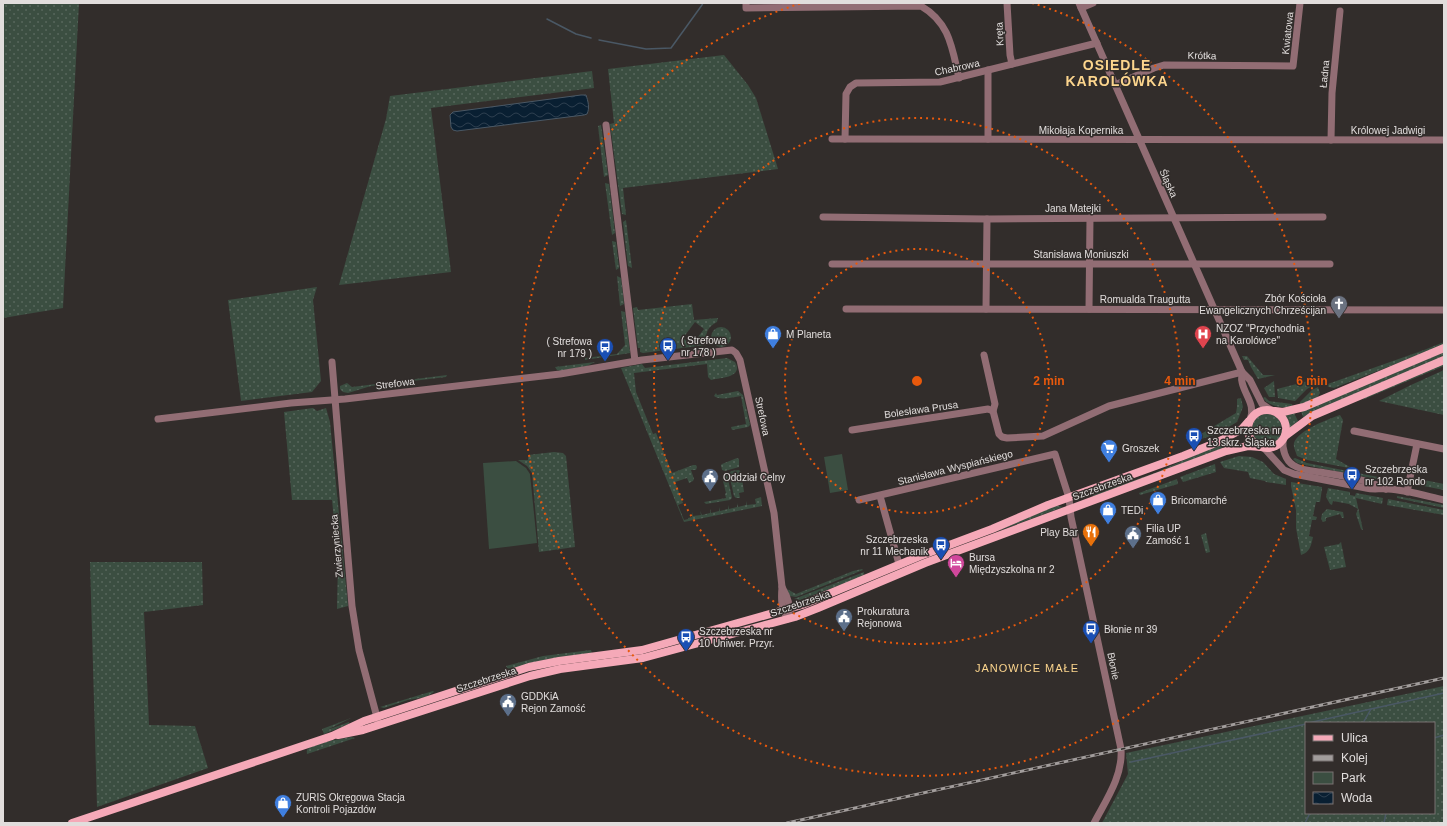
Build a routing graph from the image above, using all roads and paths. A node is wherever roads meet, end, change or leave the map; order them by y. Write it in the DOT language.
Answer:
graph roads {
  1 [pos="1007,3"];
  2 [pos="1094,3"];
  3 [pos="1300,3"];
  4 [pos="746,5"];
  5 [pos="1080,6"];
  6 [pos="1340,11"];
  7 [pos="1096,43"];
  8 [pos="1012,64"];
  9 [pos="1294,66"];
  10 [pos="988,70"];
  11 [pos="959,78"];
  12 [pos="1115,85"];
  13 [pos="606,124"];
  14 [pos="832,139"];
  15 [pos="845,139"];
  16 [pos="988,139"];
  17 [pos="1139,139"];
  18 [pos="1331,140"];
  19 [pos="1444,140"];
  20 [pos="1323,217"];
  21 [pos="823,218"];
  22 [pos="1090,218"];
  23 [pos="1174,218"];
  24 [pos="987,219"];
  25 [pos="1194,263"];
  26 [pos="832,264"];
  27 [pos="987,264"];
  28 [pos="1090,264"];
  29 [pos="1330,264"];
  30 [pos="846,309"];
  31 [pos="986,309"];
  32 [pos="1089,309"];
  33 [pos="1214,309"];
  34 [pos="1444,310"];
  35 [pos="1444,348"];
  36 [pos="984,355"];
  37 [pos="1444,360"];
  38 [pos="635,361"];
  39 [pos="332,362"];
  40 [pos="1242,372"];
  41 [pos="334,400"];
  42 [pos="994,411"];
  43 [pos="1273,411"];
  44 [pos="158,419"];
  45 [pos="1250,420"];
  46 [pos="852,430"];
  47 [pos="1354,432"];
  48 [pos="1284,438"];
  49 [pos="1417,444"];
  50 [pos="1262,448"];
  51 [pos="1444,449"];
  52 [pos="1055,454"];
  53 [pos="1386,489"];
  54 [pos="1407,492"];
  55 [pos="880,496"];
  56 [pos="1069,498"];
  57 [pos="859,500"];
  58 [pos="1444,500"];
  59 [pos="1070,508"];
  60 [pos="899,564"];
  61 [pos="787,610"];
  62 [pos="788,619"];
  63 [pos="378,721"];
  64 [pos="72,823"];
  65 [pos="1094,823"];
  1 -- 8 [label="street, Kręta"];
  2 -- 5 [label="street"];
  3 -- 9 [label="street, Kwiatowa"];
  4 -- 11 [label="street"];
  5 -- 7 [label="street, Śląska"];
  6 -- 18 [label="street, Ładna"];
  7 -- 8 [label="street, Chabrowa"];
  7 -- 12 [label="street, Śląska"];
  8 -- 10 [label="street, Chabrowa"];
  9 -- 12 [label="street, Krótka"];
  10 -- 11 [label="street, Chabrowa"];
  10 -- 16 [label="street"];
  11 -- 15 [label="street, Chabrowa"];
  12 -- 17 [label="street, Śląska"];
  13 -- 38 [label="street"];
  14 -- 15 [label="street, Mikołaja Kopernika"];
  15 -- 16 [label="street, Mikołaja Kopernika"];
  16 -- 17 [label="street, Mikołaja Kopernika"];
  17 -- 18 [label="street, Mikołaja Kopernika"];
  17 -- 23 [label="street, Śląska"];
  18 -- 19 [label="street, Królowej Jadwigi"];
  20 -- 23 [label="street, Jana Matejki"];
  21 -- 24 [label="street, Jana Matejki"];
  22 -- 23 [label="street, Jana Matejki"];
  22 -- 24 [label="street, Jana Matejki"];
  22 -- 28 [label="street"];
  23 -- 25 [label="street, Śląska"];
  24 -- 27 [label="street"];
  25 -- 28 [label="street, Stanisława Moniuszki"];
  25 -- 29 [label="street, Stanisława Moniuszki"];
  25 -- 33 [label="street, Śląska"];
  26 -- 27 [label="street, Stanisława Moniuszki"];
  27 -- 28 [label="street, Stanisława Moniuszki"];
  27 -- 31 [label="street"];
  28 -- 32 [label="street"];
  30 -- 31 [label="street, Romualda Traugutta"];
  31 -- 32 [label="street, Romualda Traugutta"];
  32 -- 33 [label="street, Romualda Traugutta"];
  33 -- 34 [label="street, Romualda Traugutta"];
  33 -- 40 [label="street, Śląska"];
  35 -- 43 [label="main road"];
  36 -- 42 [label="street"];
  37 -- 48 [label="main road"];
  38 -- 41 [label="street, Strefowa"];
  38 -- 61 [label="street, Strefowa"];
  39 -- 41 [label="street, Zwierzyniecka"];
  40 -- 42 [label="street"];
  40 -- 43 [label="street, Śląska"];
  40 -- 45 [label="street, Śląska"];
  41 -- 44 [label="street, Strefowa"];
  41 -- 63 [label="street, Zwierzyniecka"];
  42 -- 46 [label="street, Bolesława Prusa"];
  43 -- 45 [label="main road"];
  43 -- 48 [label="main road"];
  45 -- 50 [label="main road"];
  45 -- 56 [label="main road, Szczebrzeska"];
  47 -- 49 [label="street"];
  48 -- 50 [label="main road"];
  48 -- 53 [label="street"];
  49 -- 51 [label="street"];
  49 -- 54 [label="street"];
  50 -- 53 [label="street"];
  50 -- 59 [label="main road, Szczebrzeska"];
  52 -- 55 [label="street, Stanisława Wyspiańskiego"];
  52 -- 56 [label="street, Błonie"];
  53 -- 54 [label="street"];
  54 -- 58 [label="street"];
  55 -- 57 [label="street, Stanisława Wyspiańskiego"];
  55 -- 60 [label="street"];
  56 -- 59 [label="street, Błonie"];
  56 -- 60 [label="main road, Szczebrzeska"];
  59 -- 62 [label="main road, Szczebrzeska"];
  59 -- 65 [label="street, Błonie"];
  60 -- 61 [label="main road, Szczebrzeska"];
  61 -- 62 [label="street"];
  61 -- 63 [label="main road, Szczebrzeska"];
  62 -- 63 [label="main road, Szczebrzeska"];
  63 -- 64 [label="main road, Szczebrzeska"];
}
